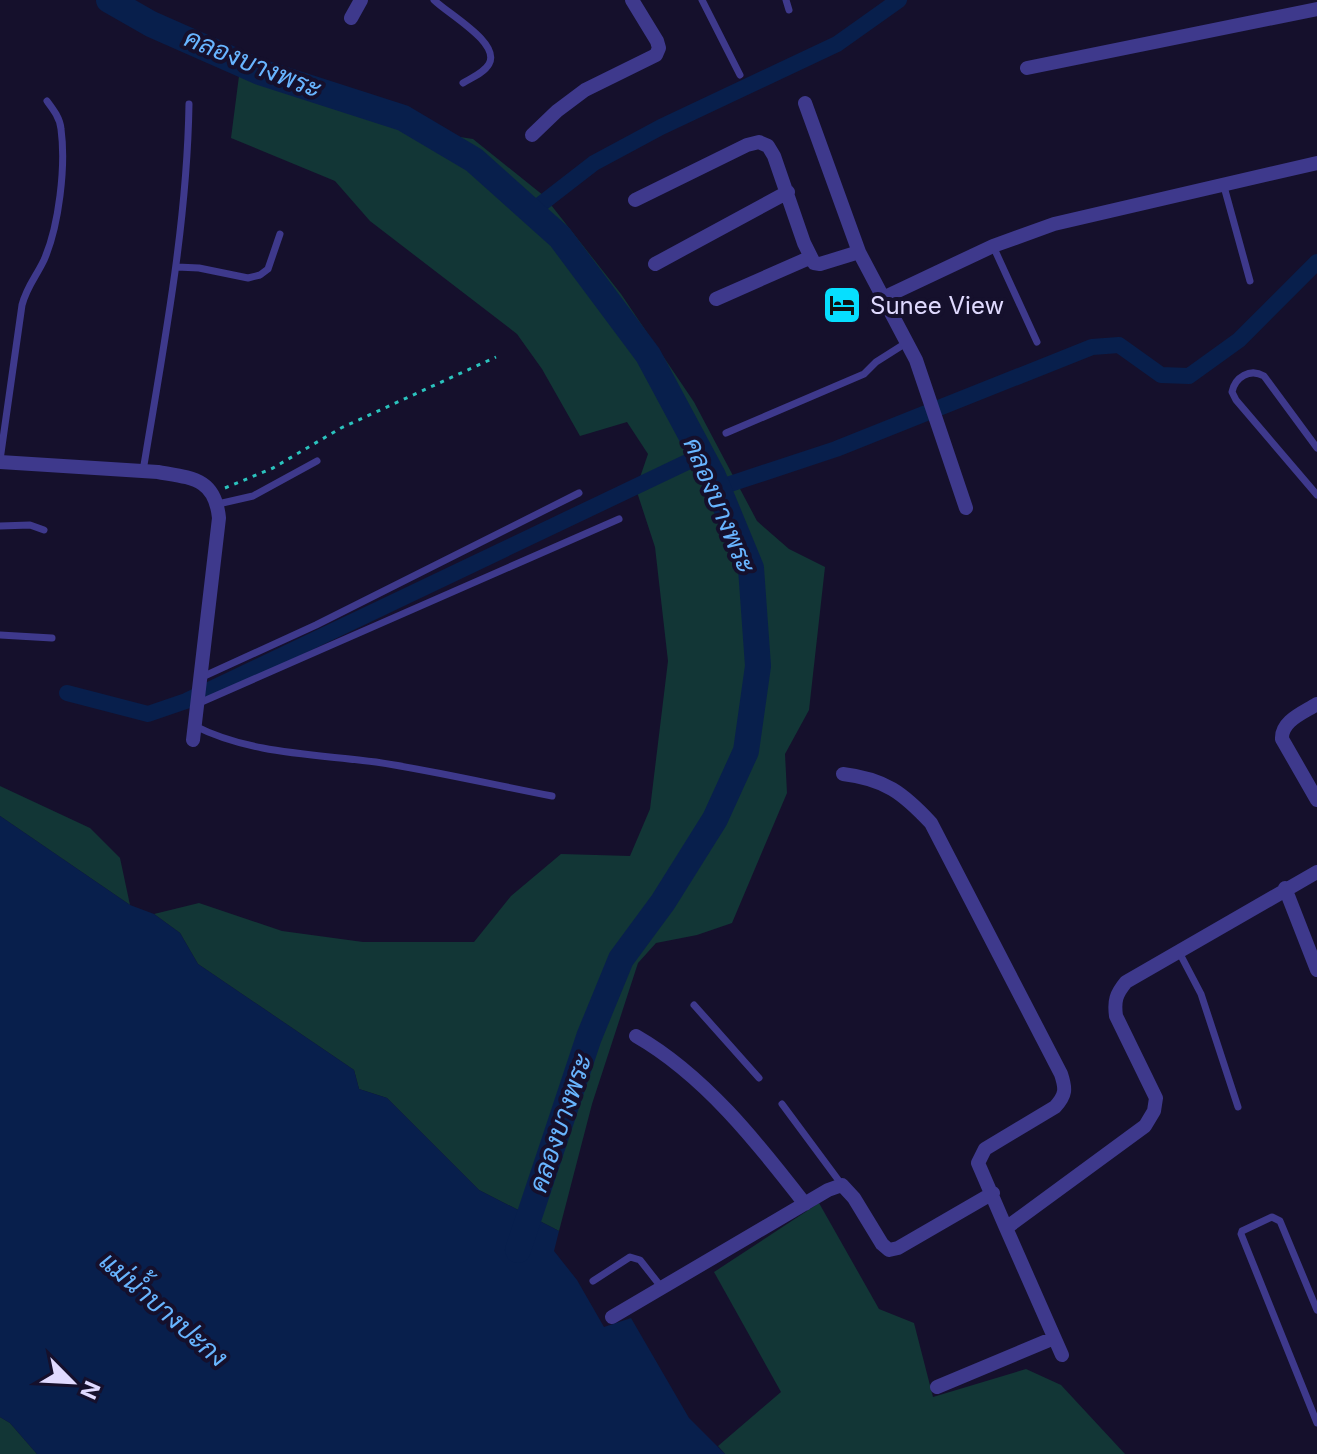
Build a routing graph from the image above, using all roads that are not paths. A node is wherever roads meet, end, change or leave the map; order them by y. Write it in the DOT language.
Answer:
graph roads {
  1 [pos="361,0"];
  2 [pos="434,0"];
  3 [pos="632,0"];
  4 [pos="702,0"];
  5 [pos="786,0"];
  6 [pos="1317,9"];
  7 [pos="789,10"];
  8 [pos="351,18"];
  9 [pos="1027,68"];
  10 [pos="740,75"];
  11 [pos="463,83"];
  12 [pos="47,101"];
  13 [pos="805,103"];
  14 [pos="189,104"];
  15 [pos="532,135"];
  16 [pos="1317,163"];
  17 [pos="1223,183"];
  18 [pos="788,192"];
  19 [pos="635,200"];
  20 [pos="280,234"];
  21 [pos="993,246"];
  22 [pos="859,252"];
  23 [pos="809,258"];
  24 [pos="655,264"];
  25 [pos="177,267"];
  26 [pos="1250,281"];
  27 [pos="885,297"];
  28 [pos="716,299"];
  29 [pos="907,342"];
  30 [pos="1037,342"];
  31 [pos="726,433"];
  32 [pos="1317,448"];
  33 [pos="0,461"];
  34 [pos="317,461"];
  35 [pos="143,471"];
  36 [pos="579,493"];
  37 [pos="1317,495"];
  38 [pos="216,498"];
  39 [pos="966,508"];
  40 [pos="619,519"];
  41 [pos="0,526"];
  42 [pos="44,530"];
  43 [pos="0,635"];
  44 [pos="52,638"];
  45 [pos="200,678"];
  46 [pos="197,704"];
  47 [pos="1317,704"];
  48 [pos="194,733"];
  49 [pos="843,774"];
  50 [pos="552,796"];
  51 [pos="1317,800"];
  52 [pos="1317,872"];
  53 [pos="1285,888"];
  54 [pos="1179,952"];
  55 [pos="1317,970"];
  56 [pos="694,1005"];
  57 [pos="636,1036"];
  58 [pos="759,1078"];
  59 [pos="782,1104"];
  60 [pos="1238,1107"];
  61 [pos="842,1185"];
  62 [pos="993,1193"];
  63 [pos="805,1204"];
  64 [pos="1006,1228"];
  65 [pos="593,1281"];
  66 [pos="662,1288"];
  67 [pos="1317,1310"];
  68 [pos="612,1317"];
  69 [pos="1054,1338"];
  70 [pos="1062,1355"];
  71 [pos="937,1387"];
  72 [pos="1317,1423"];
  1 -- 8 [label="street"];
  2 -- 11 [label="lane"];
  3 -- 15 [label="street"];
  4 -- 10 [label="lane"];
  5 -- 7 [label="lane"];
  6 -- 9 [label="street"];
  12 -- 33 [label="lane"];
  13 -- 22 [label="street"];
  14 -- 25 [label="lane"];
  16 -- 17 [label="street"];
  17 -- 21 [label="street"];
  17 -- 26 [label="lane"];
  18 -- 19 [label="street"];
  18 -- 23 [label="street"];
  18 -- 24 [label="street"];
  20 -- 25 [label="lane"];
  21 -- 27 [label="street"];
  21 -- 30 [label="lane"];
  22 -- 23 [label="street"];
  22 -- 27 [label="street"];
  23 -- 28 [label="street"];
  25 -- 35 [label="lane"];
  27 -- 29 [label="street"];
  29 -- 31 [label="lane"];
  29 -- 39 [label="street"];
  32 -- 37 [label="lane"];
  33 -- 35 [label="street"];
  34 -- 38 [label="lane"];
  35 -- 38 [label="street"];
  36 -- 45 [label="lane"];
  38 -- 45 [label="street"];
  40 -- 46 [label="lane"];
  41 -- 42 [label="lane"];
  43 -- 44 [label="lane"];
  45 -- 46 [label="street"];
  46 -- 48 [label="street"];
  47 -- 51 [label="street"];
  48 -- 50 [label="lane"];
  49 -- 62 [label="street"];
  52 -- 53 [label="street"];
  53 -- 54 [label="street"];
  53 -- 55 [label="street"];
  54 -- 60 [label="lane"];
  54 -- 64 [label="street"];
  56 -- 58 [label="lane"];
  57 -- 63 [label="street"];
  59 -- 61 [label="lane"];
  61 -- 62 [label="street"];
  61 -- 63 [label="street"];
  62 -- 64 [label="street"];
  63 -- 66 [label="street"];
  64 -- 69 [label="street"];
  65 -- 66 [label="lane"];
  66 -- 68 [label="street"];
  67 -- 72 [label="lane"];
  69 -- 70 [label="street"];
  69 -- 71 [label="street"];
}
